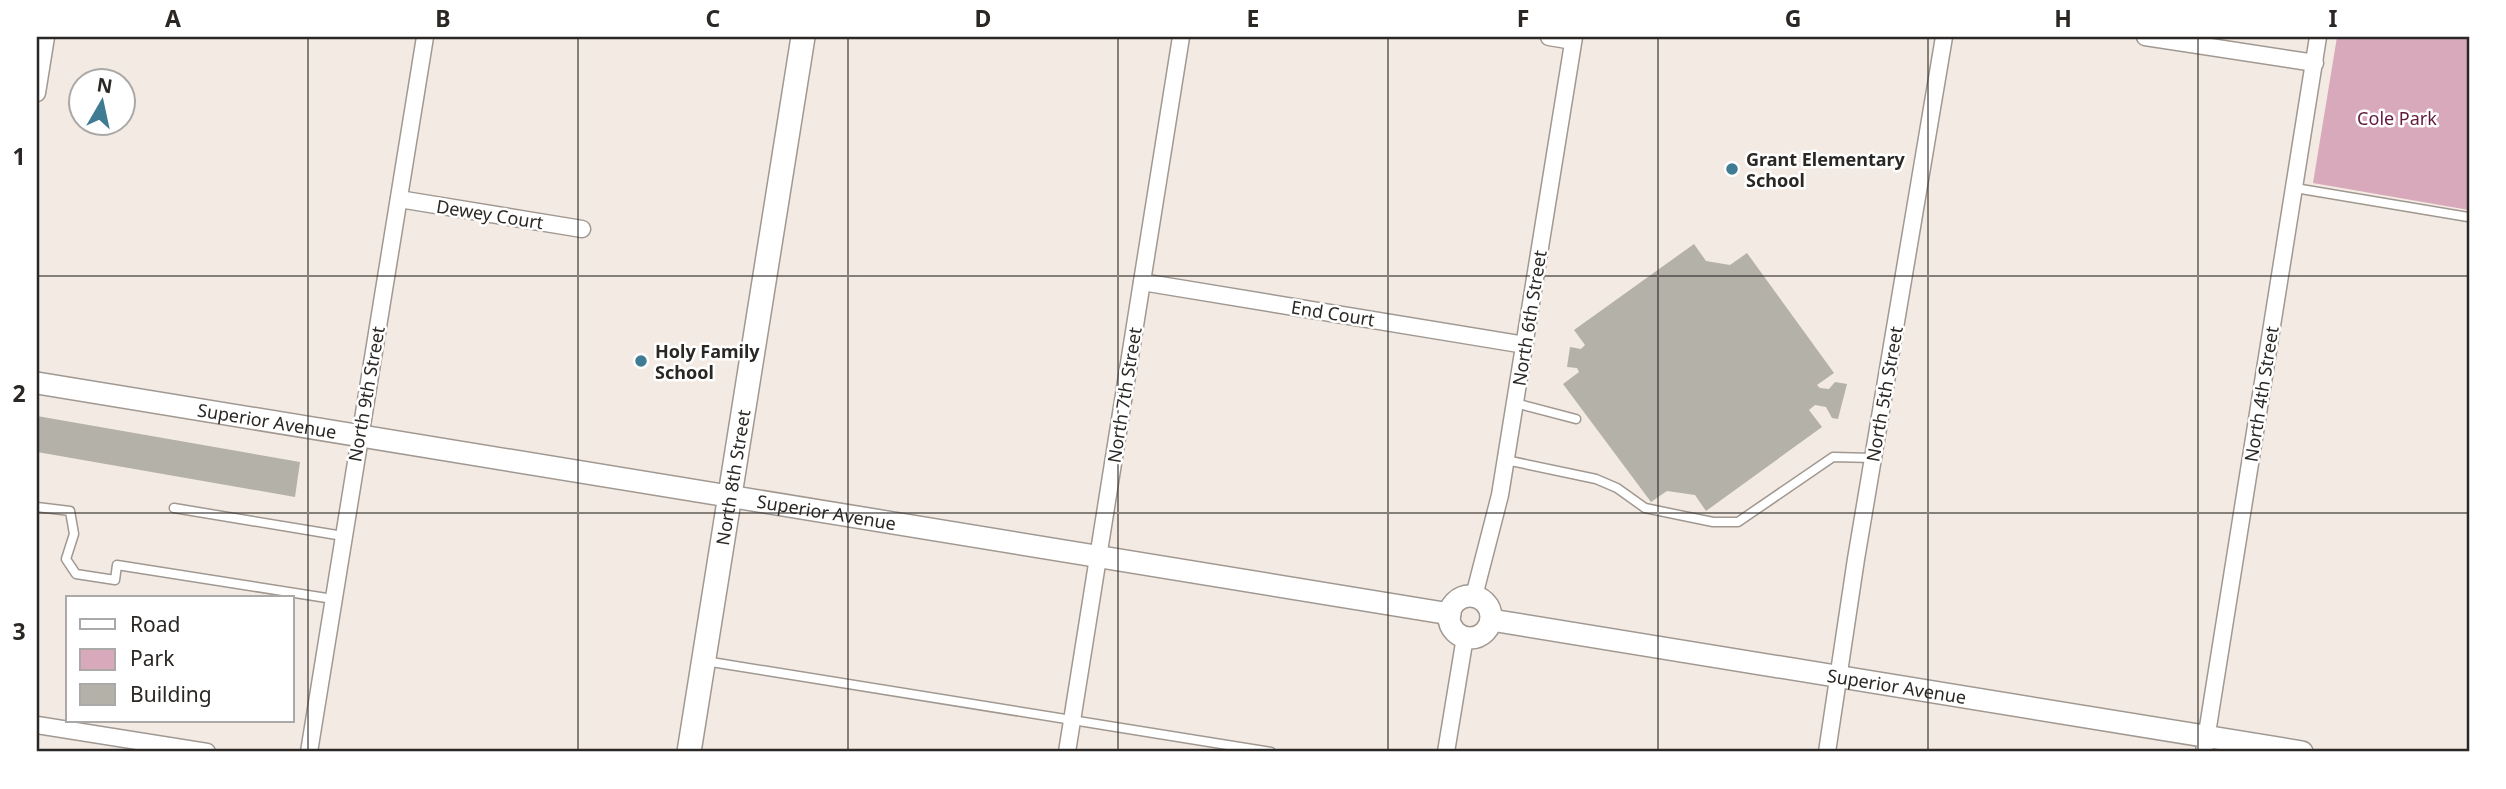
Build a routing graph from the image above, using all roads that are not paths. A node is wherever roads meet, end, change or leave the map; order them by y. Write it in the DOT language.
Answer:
graph roads {
  1 [pos="46,37"];
  2 [pos="425,37"];
  3 [pos="803,37"];
  4 [pos="1181,37"];
  5 [pos="1549,37"];
  6 [pos="1944,37"];
  7 [pos="2145,37"];
  8 [pos="2318,37"];
  9 [pos="1574,39"];
  10 [pos="2315,63"];
  11 [pos="37,93"];
  12 [pos="2295,188"];
  13 [pos="399,199"];
  14 [pos="2468,217"];
  15 [pos="582,229"];
  16 [pos="1142,282"];
  17 [pos="1525,345"];
  18 [pos="37,383"];
  19 [pos="1515,403"];
  20 [pos="1576,419"];
  21 [pos="358,436"];
  22 [pos="1873,458"];
  23 [pos="1506,460"];
  24 [pos="731,496"];
  25 [pos="37,506"];
  26 [pos="174,508"];
  27 [pos="343,536"];
  28 [pos="1099,556"];
  29 [pos="1474,596"];
  30 [pos="333,599"];
  31 [pos="1450,614"];
  32 [pos="1490,620"];
  33 [pos="1465,637"];
  34 [pos="702,661"];
  35 [pos="1838,677"];
  36 [pos="1073,720"];
  37 [pos="37,725"];
  38 [pos="2205,744"];
  39 [pos="207,752"];
  40 [pos="309,752"];
  41 [pos="689,752"];
  42 [pos="1067,752"];
  43 [pos="1271,752"];
  44 [pos="1446,752"];
  45 [pos="1826,752"];
  46 [pos="2302,752"];
  1 -- 11 [label="street"];
  2 -- 13 [label="street, North 9th Street"];
  3 -- 24 [label="main road, North 8th Street"];
  4 -- 16 [label="street, North 7th Street"];
  5 -- 9 [label="street"];
  6 -- 22 [label="street, North 5th Street"];
  7 -- 10 [label="street"];
  8 -- 10 [label="street, North 4th Street"];
  9 -- 17 [label="street, North 6th Street"];
  10 -- 12 [label="street, North 4th Street"];
  12 -- 14 [label="lane"];
  12 -- 38 [label="street, North 4th Street"];
  13 -- 15 [label="street, Dewey Court"];
  13 -- 21 [label="street, North 9th Street"];
  16 -- 17 [label="street, End Court"];
  16 -- 28 [label="street, North 7th Street"];
  17 -- 19 [label="street, North 6th Street"];
  18 -- 21 [label="street, Superior Avenue"];
  19 -- 20 [label="lane"];
  19 -- 23 [label="street, North 6th Street"];
  21 -- 24 [label="street, Superior Avenue"];
  21 -- 27 [label="street, North 9th Street"];
  22 -- 23 [label="lane"];
  22 -- 35 [label="street, North 5th Street"];
  23 -- 29 [label="street, North 6th Street"];
  24 -- 28 [label="street, Superior Avenue"];
  24 -- 34 [label="main road, North 8th Street"];
  25 -- 30 [label="lane"];
  26 -- 27 [label="lane"];
  27 -- 30 [label="street, North 9th Street"];
  28 -- 31 [label="street, Superior Avenue"];
  28 -- 36 [label="street, North 7th Street"];
  29 -- 31 [label="street"];
  29 -- 32 [label="street"];
  30 -- 40 [label="street, North 9th Street"];
  31 -- 33 [label="street"];
  32 -- 33 [label="street"];
  32 -- 35 [label="street, Superior Avenue"];
  33 -- 44 [label="street"];
  34 -- 36 [label="lane"];
  34 -- 41 [label="main road, North 8th Street"];
  35 -- 38 [label="street, Superior Avenue"];
  35 -- 45 [label="street, North 5th Street"];
  36 -- 42 [label="street, North 7th Street"];
  36 -- 43 [label="lane"];
  37 -- 39 [label="street"];
  38 -- 46 [label="street, Superior Avenue"];
}
